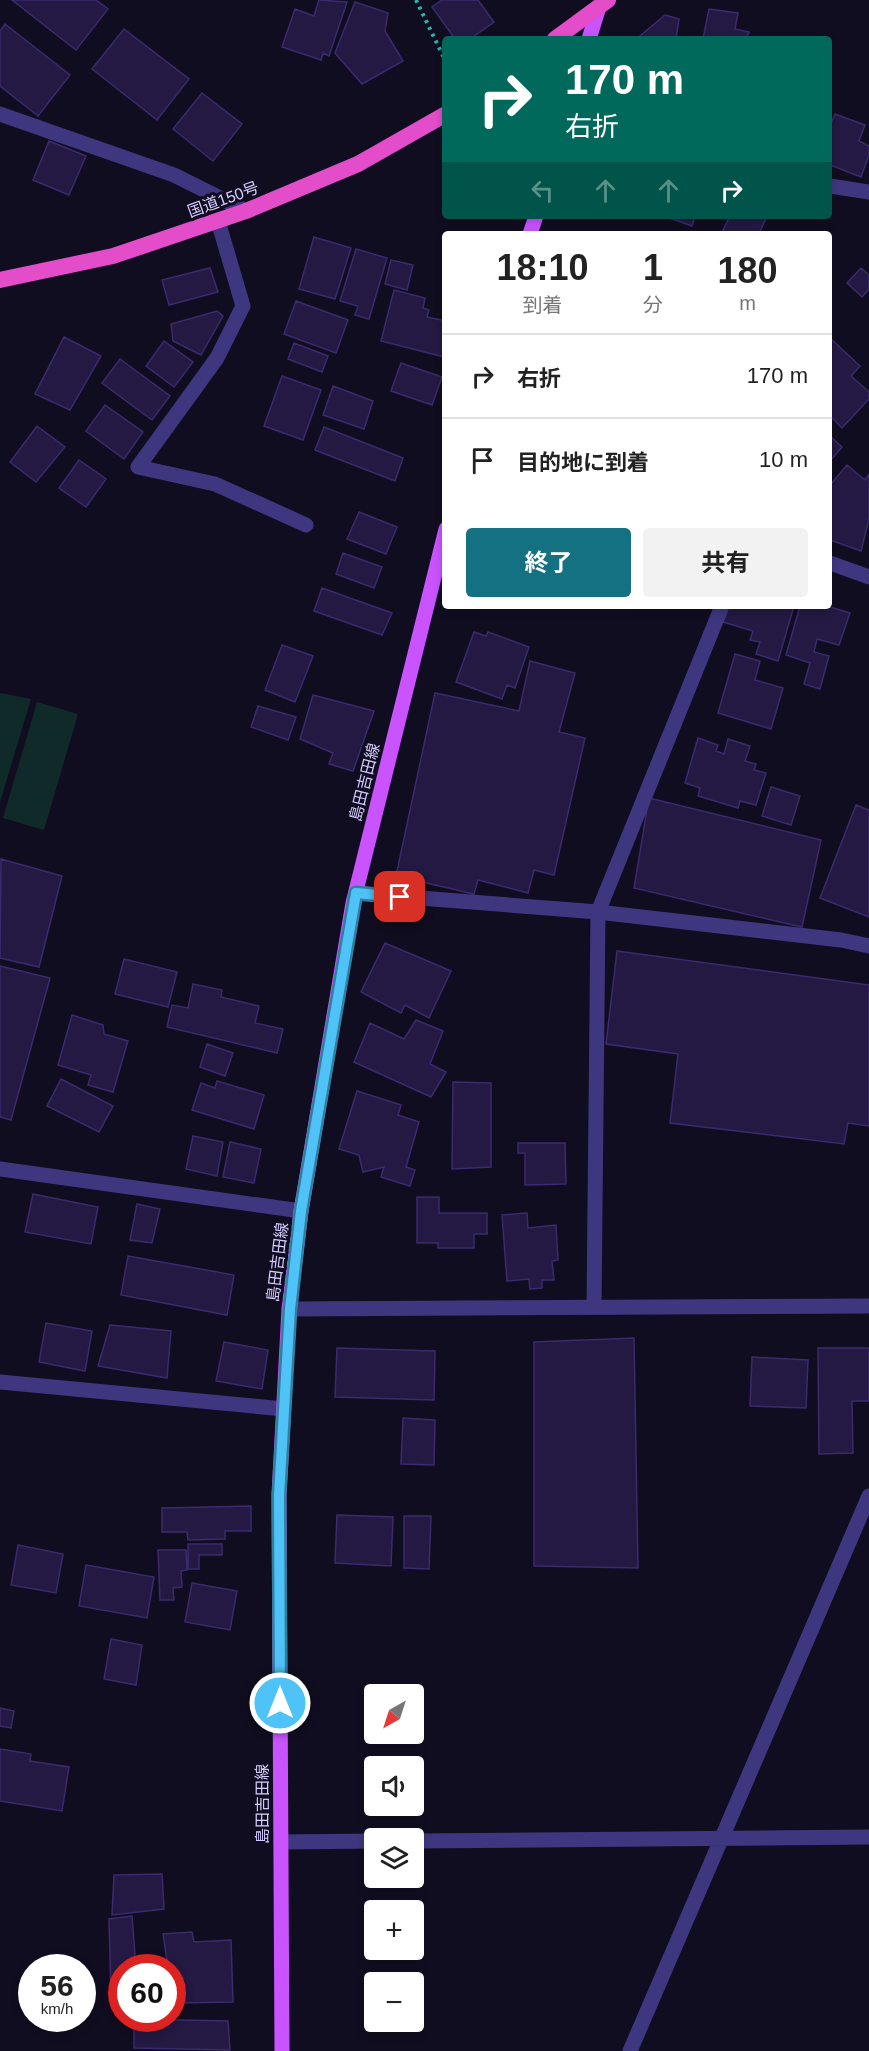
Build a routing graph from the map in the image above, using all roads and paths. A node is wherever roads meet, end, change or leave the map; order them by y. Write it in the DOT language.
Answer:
graph roads {
  1 [pos="416,0"];
  2 [pos="603,4"];
  3 [pos="559,36"];
  4 [pos="590,36"];
  5 [pos="442,54"];
  6 [pos="0,114"];
  7 [pos="442,116"];
  8 [pos="832,186"];
  9 [pos="869,192"];
  10 [pos="246,211"];
  11 [pos="218,221"];
  12 [pos="0,280"];
  13 [pos="306,525"];
  14 [pos="442,545"];
  15 [pos="832,564"];
  16 [pos="869,577"];
  17 [pos="721,609"];
  18 [pos="356,893"];
  19 [pos="598,912"];
  20 [pos="869,946"];
  21 [pos="0,1168"];
  22 [pos="301,1211"];
  23 [pos="869,1306"];
  24 [pos="594,1307"];
  25 [pos="290,1309"];
  26 [pos="0,1382"];
  27 [pos="284,1409"];
  28 [pos="869,1496"];
  29 [pos="869,1837"];
  30 [pos="721,1839"];
  31 [pos="364,1841"];
  32 [pos="424,1841"];
  33 [pos="280,1842"];
  34 [pos="282,2051"];
  35 [pos="630,2051"];
  1 -- 5 [label="path"];
  2 -- 3 [label="highway"];
  2 -- 4 [label="main road"];
  6 -- 10 [label="street"];
  7 -- 10 [label="highway, 国道150号"];
  8 -- 9 [label="street"];
  10 -- 11 [label="highway, 国道150号"];
  11 -- 12 [label="highway, 国道150号"];
  11 -- 13 [label="street"];
  14 -- 18 [label="main road, 島田吉田線"];
  15 -- 16 [label="street"];
  17 -- 19 [label="street"];
  18 -- 19 [label="street"];
  18 -- 22 [label="main road, 島田吉田線"];
  19 -- 20 [label="street"];
  19 -- 24 [label="street"];
  21 -- 22 [label="street"];
  22 -- 25 [label="main road, 島田吉田線"];
  23 -- 24 [label="street"];
  24 -- 25 [label="street"];
  25 -- 27 [label="main road, 島田吉田線"];
  26 -- 27 [label="street"];
  27 -- 33 [label="main road, 島田吉田線"];
  28 -- 30 [label="street"];
  29 -- 30 [label="street"];
  30 -- 32 [label="street"];
  30 -- 35 [label="street"];
  31 -- 33 [label="street"];
  33 -- 34 [label="main road, 島田吉田線"];
}
